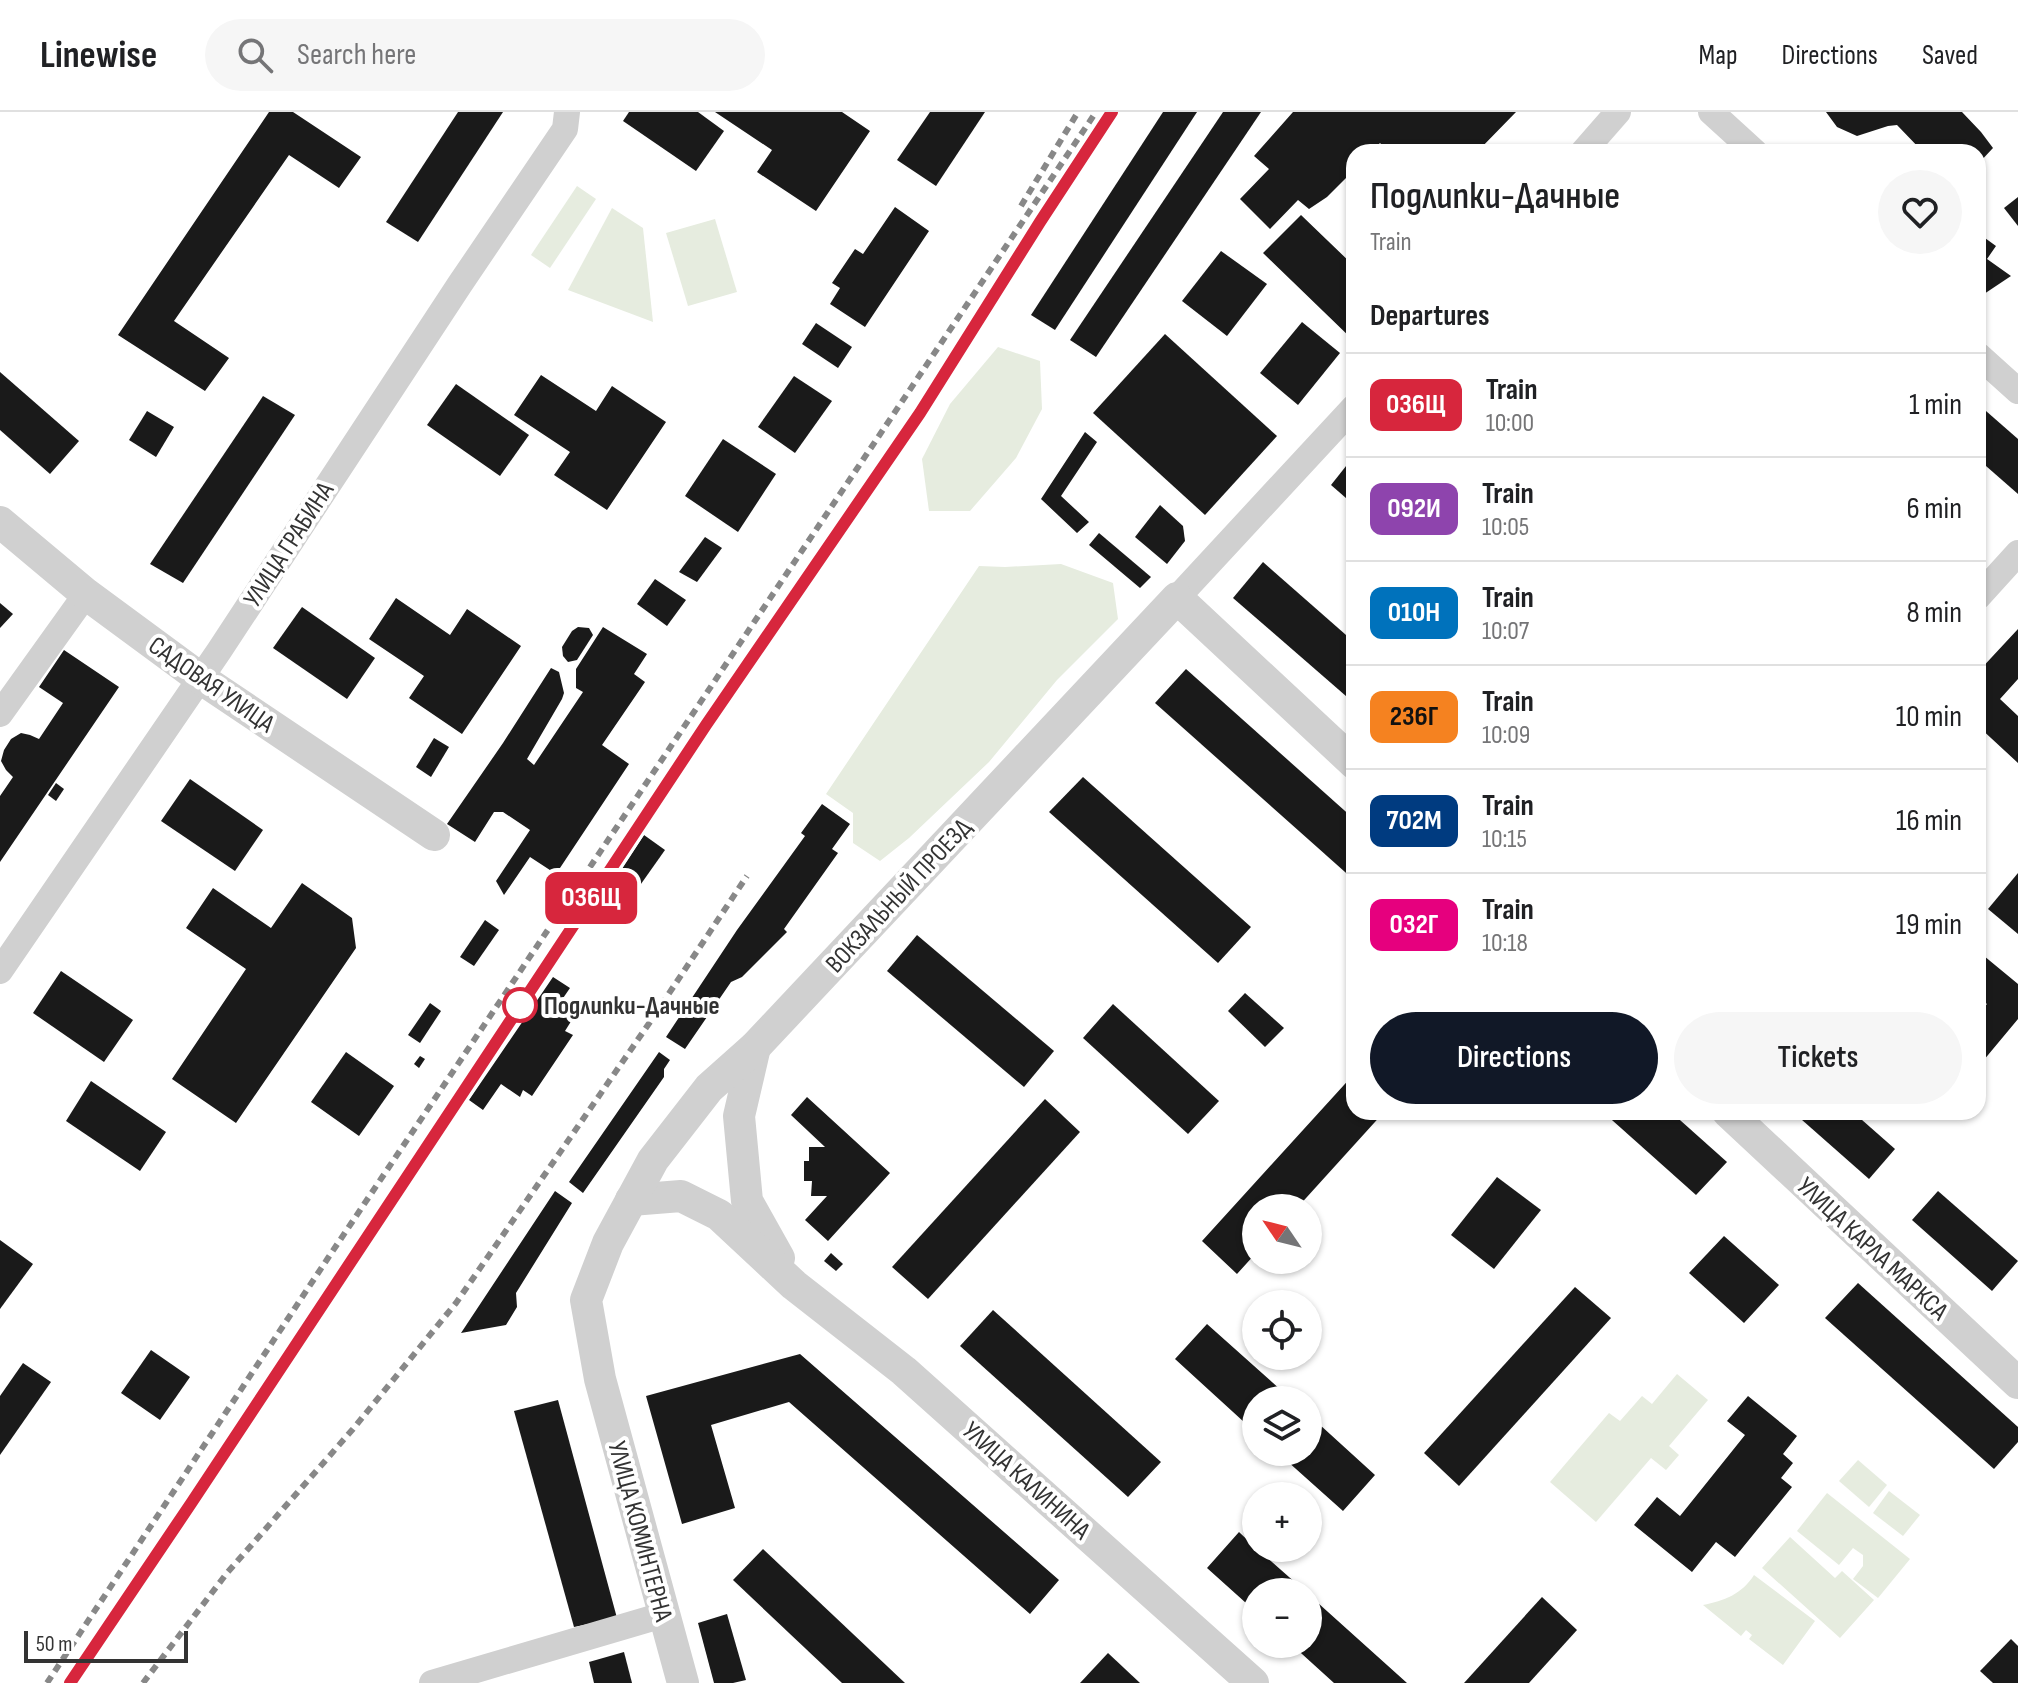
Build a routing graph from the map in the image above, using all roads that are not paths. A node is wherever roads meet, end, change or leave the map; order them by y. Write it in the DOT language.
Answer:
graph roads {
  1 [pos="567,112"];
  2 [pos="1618,112"];
  3 [pos="1711,112"];
  4 [pos="1590,144"];
  5 [pos="1746,144"];
  6 [pos="1986,362"];
  7 [pos="2018,391"];
  8 [pos="1346,416"];
  9 [pos="0,522"];
  10 [pos="2018,553"];
  11 [pos="1986,588"];
  12 [pos="86,594"];
  13 [pos="1177,598"];
  14 [pos="200,678"];
  15 [pos="0,714"];
  16 [pos="1346,756"];
  17 [pos="434,835"];
  18 [pos="0,971"];
  19 [pos="755,1047"];
  20 [pos="709,1088"];
  21 [pos="739,1116"];
  22 [pos="1737,1120"];
  23 [pos="631,1200"];
  24 [pos="794,1285"];
  25 [pos="2018,1383"];
  26 [pos="663,1615"];
  27 [pos="432,1683"];
  28 [pos="683,1683"];
  29 [pos="1253,1683"];
  1 -- 14 [label="street, УЛИЦА ГРАБИНА"];
  2 -- 4 [label="street"];
  3 -- 5 [label="street"];
  6 -- 7 [label="street"];
  8 -- 13 [label="street"];
  9 -- 12 [label="street, САДОВАЯ УЛИЦА"];
  10 -- 11 [label="street"];
  12 -- 14 [label="street, САДОВАЯ УЛИЦА"];
  12 -- 15 [label="street"];
  13 -- 16 [label="street"];
  13 -- 19 [label="street, ВОКЗАЛЬНЫЙ ПРОЕЗД"];
  14 -- 17 [label="street, САДОВАЯ УЛИЦА"];
  14 -- 18 [label="street, УЛИЦА ГРАБИНА"];
  19 -- 20 [label="street, ВОКЗАЛЬНЫЙ ПРОЕЗД"];
  19 -- 21 [label="street"];
  20 -- 21 [label="street"];
  20 -- 23 [label="street, ВОКЗАЛЬНЫЙ ПРОЕЗД"];
  21 -- 24 [label="street"];
  22 -- 25 [label="street, УЛИЦА КАРЛА МАРКСА"];
  23 -- 24 [label="street, УЛИЦА КАЛИНИНА"];
  23 -- 26 [label="street, УЛИЦА КОМИНТЕРНА"];
  24 -- 29 [label="street, УЛИЦА КАЛИНИНА"];
  26 -- 27 [label="street"];
  26 -- 28 [label="street, УЛИЦА КОМИНТЕРНА"];
}
